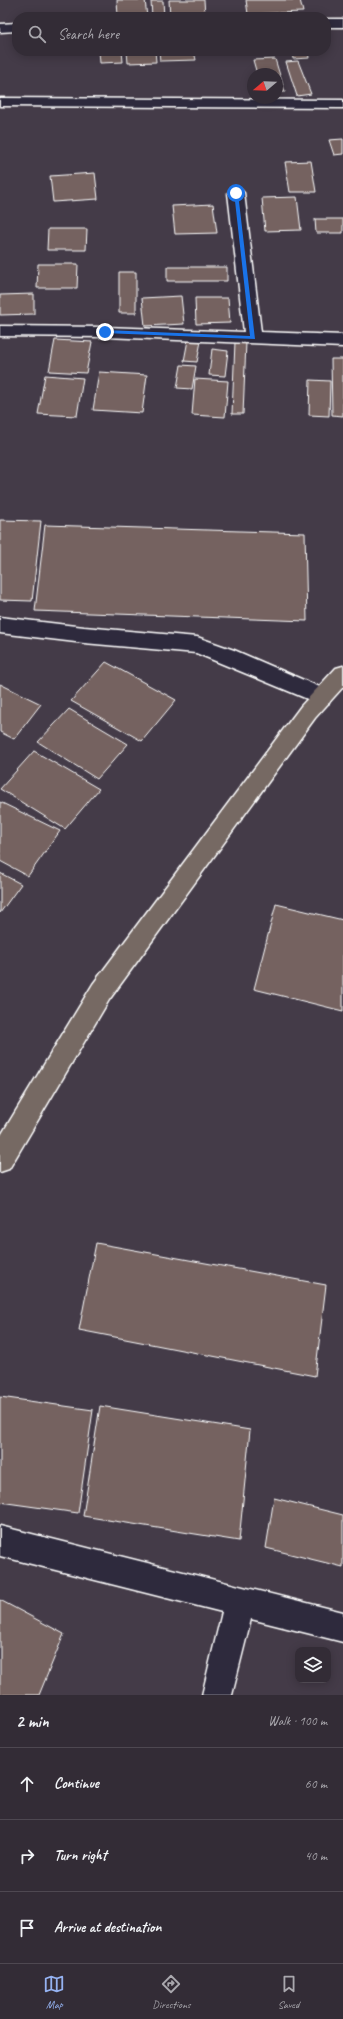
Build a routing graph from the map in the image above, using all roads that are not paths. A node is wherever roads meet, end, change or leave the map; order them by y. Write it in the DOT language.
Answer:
graph roads {
  1 [pos="331,23"];
  2 [pos="343,23"];
  3 [pos="12,27"];
  4 [pos="0,28"];
  5 [pos="0,102"];
  6 [pos="343,104"];
  7 [pos="236,193"];
  8 [pos="0,331"];
  9 [pos="253,338"];
  10 [pos="343,340"];
  11 [pos="0,625"];
  12 [pos="343,674"];
  13 [pos="322,697"];
  14 [pos="0,1160"];
  15 [pos="0,1541"];
  16 [pos="240,1601"];
  17 [pos="343,1627"];
  18 [pos="217,1695"];
  1 -- 2 [label="street"];
  3 -- 4 [label="street"];
  5 -- 6 [label="street"];
  7 -- 9 [label="street"];
  8 -- 9 [label="street"];
  9 -- 10 [label="street"];
  11 -- 13 [label="street"];
  12 -- 13 [label="main road"];
  13 -- 14 [label="main road"];
  15 -- 16 [label="street"];
  16 -- 17 [label="street"];
  16 -- 18 [label="street"];
}
